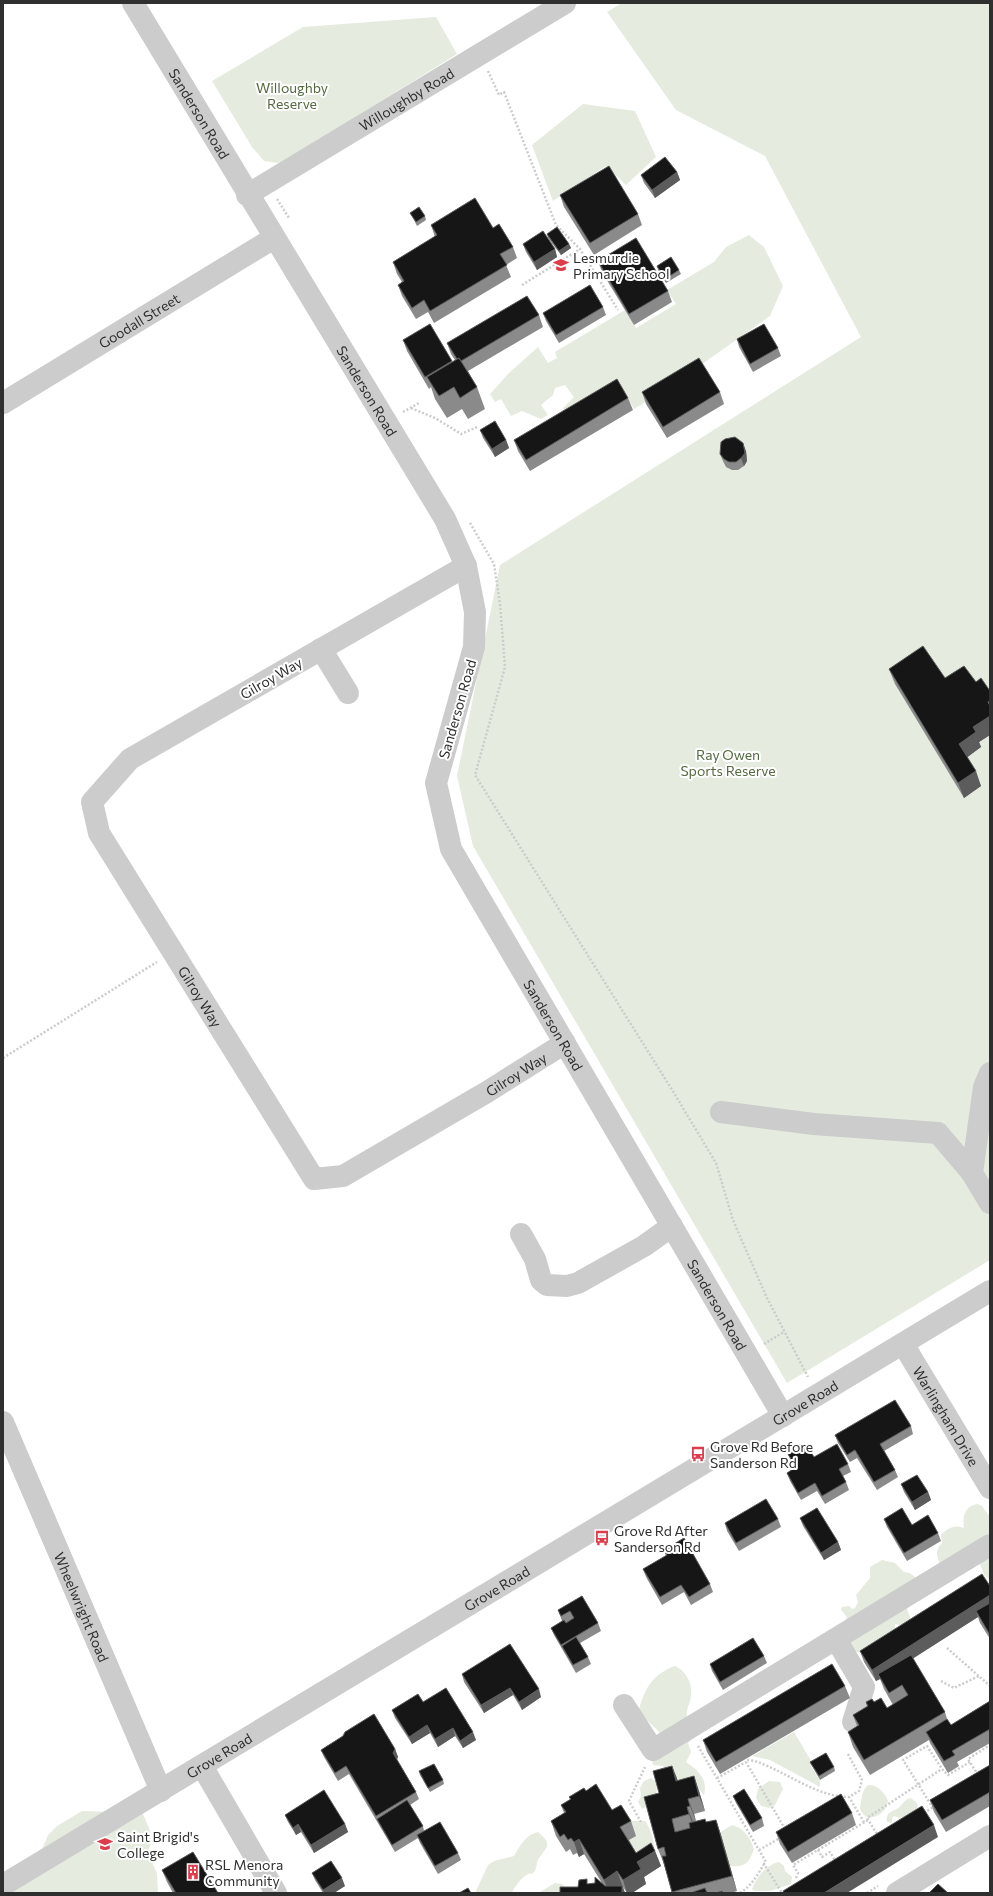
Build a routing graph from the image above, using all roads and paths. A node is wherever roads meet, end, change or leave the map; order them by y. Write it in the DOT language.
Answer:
graph roads {
  1 [pos="133,3"];
  2 [pos="565,3"];
  3 [pos="480,54"];
  4 [pos="268,183"];
  5 [pos="248,195"];
  6 [pos="292,224"];
  7 [pos="274,238"];
  8 [pos="580,249"];
  9 [pos="522,286"];
  10 [pos="618,310"];
  11 [pos="3,402"];
  12 [pos="400,405"];
  13 [pos="411,408"];
  14 [pos="404,412"];
  15 [pos="477,427"];
  16 [pos="468,520"];
  17 [pos="466,566"];
  18 [pos="321,649"];
  19 [pos="348,693"];
  20 [pos="173,952"];
  21 [pos="565,1043"];
  22 [pos="3,1058"];
  23 [pos="990,1073"];
  24 [pos="721,1112"];
  25 [pos="972,1173"];
  26 [pos="990,1203"];
  27 [pos="672,1226"];
  28 [pos="521,1234"];
  29 [pos="990,1291"];
  30 [pos="784,1332"];
  31 [pos="903,1344"];
  32 [pos="748,1356"];
  33 [pos="811,1384"];
  34 [pos="783,1416"];
  35 [pos="3,1422"];
  36 [pos="990,1488"];
  37 [pos="990,1545"];
  38 [pos="836,1639"];
  39 [pos="947,1648"];
  40 [pos="979,1676"];
  41 [pos="941,1681"];
  42 [pos="990,1686"];
  43 [pos="624,1705"];
  44 [pos="853,1722"];
  45 [pos="695,1742"];
  46 [pos="990,1745"];
  47 [pos="653,1750"];
  48 [pos="848,1754"];
  49 [pos="746,1762"];
  50 [pos="970,1762"];
  51 [pos="202,1766"];
  52 [pos="942,1770"];
  53 [pos="717,1778"];
  54 [pos="980,1779"];
  55 [pos="918,1784"];
  56 [pos="161,1791"];
  57 [pos="849,1797"];
  58 [pos="842,1801"];
  59 [pos="939,1804"];
  60 [pos="933,1808"];
  61 [pos="920,1816"];
  62 [pos="868,1820"];
  63 [pos="641,1822"];
  64 [pos="864,1822"];
  65 [pos="788,1833"];
  66 [pos="990,1836"];
  67 [pos="782,1837"];
  68 [pos="881,1840"];
  69 [pos="759,1850"];
  70 [pos="818,1850"];
  71 [pos="764,1864"];
  72 [pos="838,1866"];
  73 [pos="796,1878"];
  74 [pos="3,1886"];
  75 [pos="276,1893"];
  76 [pos="740,1893"];
  77 [pos="782,1893"];
  78 [pos="897,1893"];
  1 -- 5 [label="street, Sanderson Road"];
  2 -- 3 [label="street, Willoughby Road"];
  3 -- 4 [label="street, Willoughby Road"];
  3 -- 8 [label="path"];
  4 -- 5 [label="street, Willoughby Road"];
  4 -- 6 [label="path"];
  5 -- 7 [label="street, Sanderson Road"];
  7 -- 11 [label="street, Goodall Street"];
  7 -- 17 [label="street, Sanderson Road"];
  8 -- 9 [label="path"];
  8 -- 10 [label="path"];
  12 -- 14 [label="path"];
  13 -- 15 [label="path"];
  16 -- 30 [label="path"];
  17 -- 18 [label="street, Gilroy Way"];
  17 -- 21 [label="street, Sanderson Road"];
  18 -- 19 [label="street"];
  18 -- 20 [label="street, Gilroy Way"];
  20 -- 21 [label="street, Gilroy Way"];
  20 -- 22 [label="path"];
  21 -- 27 [label="street, Sanderson Road"];
  23 -- 25 [label="street"];
  24 -- 25 [label="street"];
  25 -- 26 [label="street"];
  27 -- 28 [label="street"];
  27 -- 32 [label="street, Sanderson Road"];
  29 -- 31 [label="street, Grove Road"];
  30 -- 32 [label="path"];
  30 -- 33 [label="path"];
  31 -- 34 [label="street, Grove Road"];
  31 -- 36 [label="street, Warlingham Drive"];
  32 -- 34 [label="street, Sanderson Road"];
  34 -- 51 [label="street, Grove Road"];
  35 -- 56 [label="street, Wheelwright Road"];
  37 -- 38 [label="street"];
  38 -- 44 [label="street"];
  38 -- 47 [label="street"];
  39 -- 40 [label="path"];
  40 -- 41 [label="path"];
  40 -- 42 [label="path"];
  43 -- 47 [label="street"];
  45 -- 53 [label="path"];
  46 -- 50 [label="path"];
  47 -- 63 [label="path"];
  48 -- 57 [label="path"];
  49 -- 53 [label="path"];
  49 -- 57 [label="path"];
  49 -- 65 [label="path"];
  50 -- 52 [label="path"];
  50 -- 54 [label="path"];
  51 -- 56 [label="street, Grove Road"];
  51 -- 75 [label="street"];
  52 -- 55 [label="path"];
  52 -- 55 [label="path"];
  53 -- 69 [label="path"];
  55 -- 60 [label="path"];
  55 -- 62 [label="path"];
  56 -- 74 [label="street, Grove Road"];
  57 -- 58 [label="path"];
  57 -- 64 [label="path"];
  59 -- 60 [label="path"];
  60 -- 61 [label="path"];
  62 -- 64 [label="path"];
  62 -- 68 [label="path"];
  64 -- 70 [label="path"];
  66 -- 78 [label="street"];
  67 -- 69 [label="path"];
  69 -- 71 [label="path"];
  70 -- 72 [label="path"];
  70 -- 73 [label="path"];
  71 -- 76 [label="path"];
  71 -- 77 [label="path"];
}
